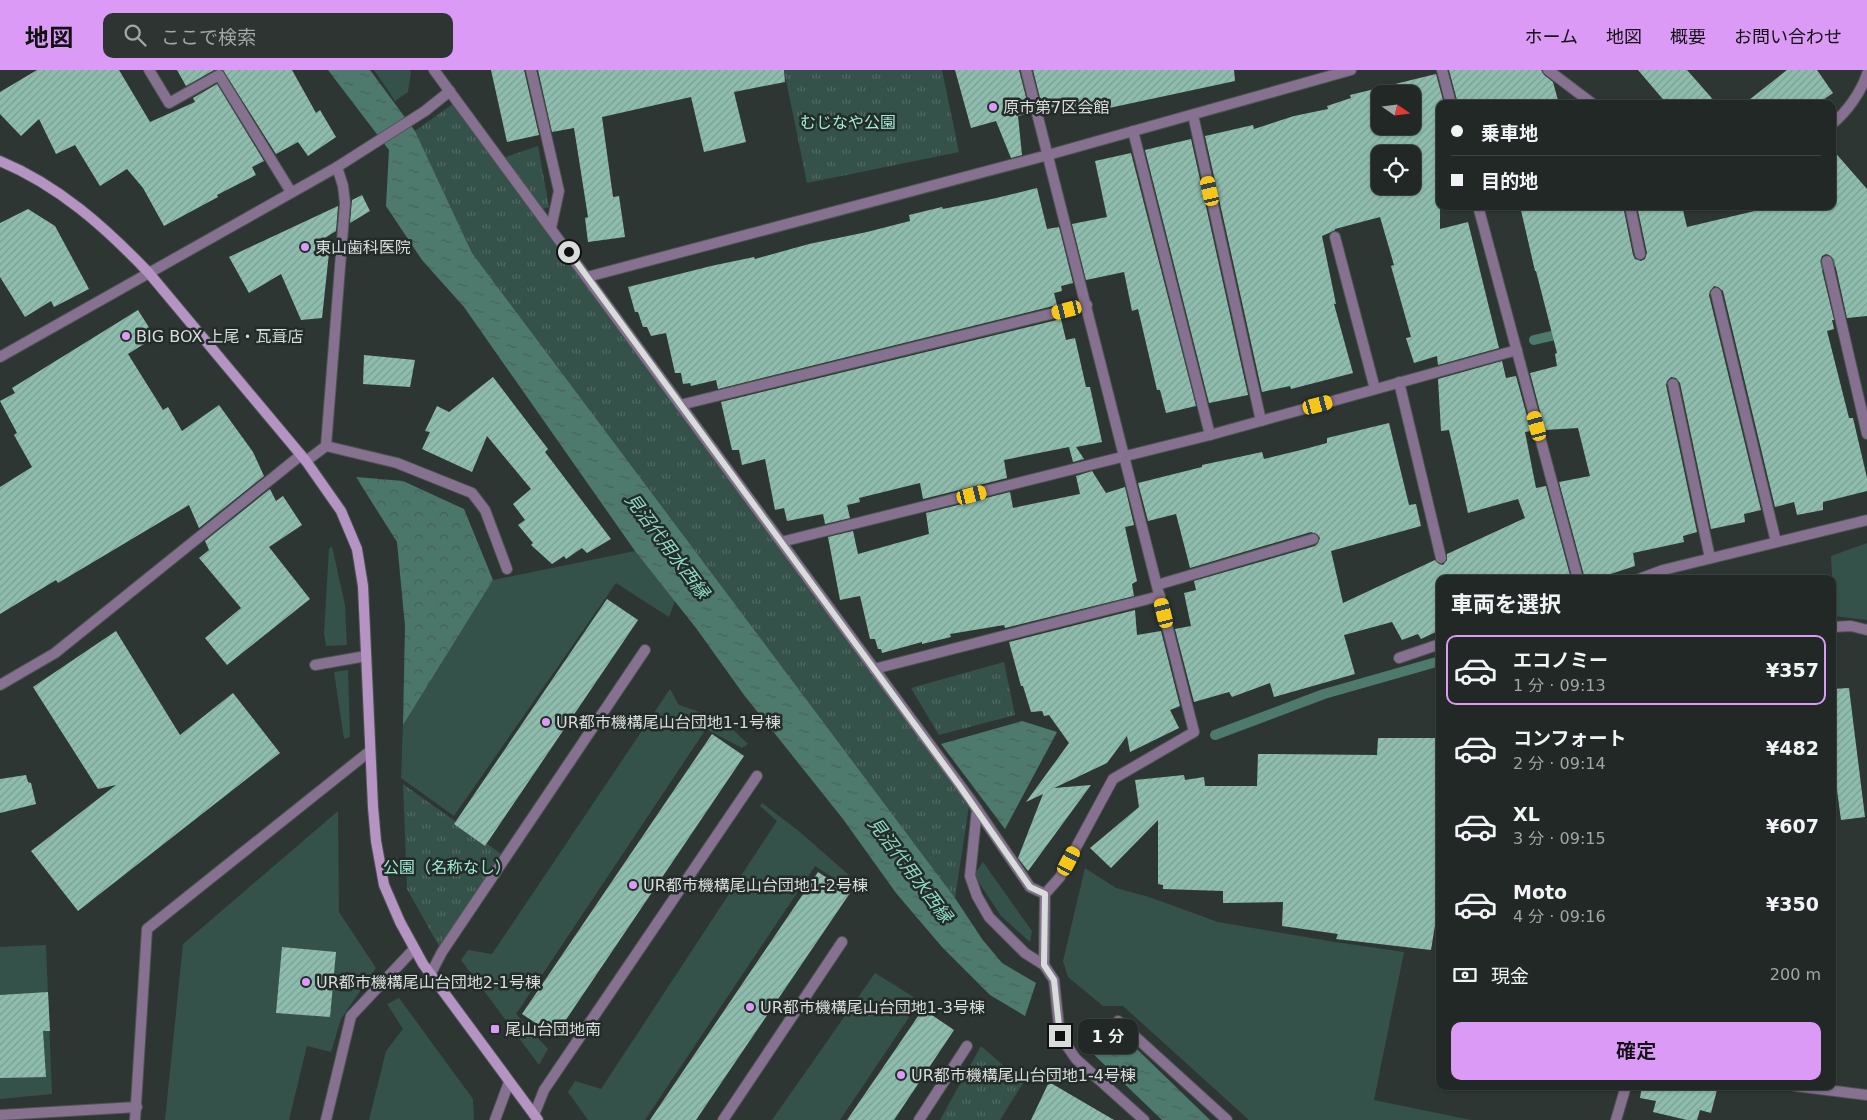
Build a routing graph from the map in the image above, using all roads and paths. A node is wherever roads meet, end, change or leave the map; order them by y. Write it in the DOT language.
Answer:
graph roads {
  1 [pos="150,70"];
  2 [pos="434,70"];
  3 [pos="531,70"];
  4 [pos="1026,70"];
  5 [pos="1351,70"];
  6 [pos="1442,70"];
  7 [pos="1548,70"];
  8 [pos="1867,74"];
  9 [pos="450,91"];
  10 [pos="1450,100"];
  11 [pos="1588,100"];
  12 [pos="1192,115"];
  13 [pos="1836,121"];
  14 [pos="1133,131"];
  15 [pos="1048,155"];
  16 [pos="0,161"];
  17 [pos="336,167"];
  18 [pos="291,192"];
  19 [pos="1479,210"];
  20 [pos="1631,210"];
  21 [pos="550,228"];
  22 [pos="1335,237"];
  23 [pos="1640,254"];
  24 [pos="1827,261"];
  25 [pos="148,272"];
  26 [pos="587,277"];
  27 [pos="1716,293"];
  28 [pos="1086,305"];
  29 [pos="1517,350"];
  30 [pos="0,356"];
  31 [pos="1399,382"];
  32 [pos="1674,384"];
  33 [pos="1375,389"];
  34 [pos="680,405"];
  35 [pos="1261,421"];
  36 [pos="1867,434"];
  37 [pos="1210,435"];
  38 [pos="326,446"];
  39 [pos="1125,457"];
  40 [pos="304,458"];
  41 [pos="1867,520"];
  42 [pos="1313,539"];
  43 [pos="781,542"];
  44 [pos="1776,542"];
  45 [pos="1441,558"];
  46 [pos="1710,558"];
  47 [pos="507,569"];
  48 [pos="1577,575"];
  49 [pos="1650,575"];
  50 [pos="1157,585"];
  51 [pos="1160,596"];
  52 [pos="1836,627"];
  53 [pos="1867,630"];
  54 [pos="1436,645"];
  55 [pos="645,650"];
  56 [pos="366,656"];
  57 [pos="1398,658"];
  58 [pos="315,665"];
  59 [pos="874,669"];
  60 [pos="1,683"];
  61 [pos="370,751"];
  62 [pos="758,776"];
  63 [pos="977,809"];
  64 [pos="1045,894"];
  65 [pos="842,942"];
  66 [pos="414,948"];
  67 [pos="1044,965"];
  68 [pos="430,975"];
  69 [pos="1118,1021"];
  70 [pos="967,1046"];
  71 [pos="509,1082"];
  72 [pos="1625,1090"];
  73 [pos="1827,1090"];
  74 [pos="1867,1095"];
  75 [pos="137,1107"];
  76 [pos="0,1115"];
  77 [pos="536,1118"];
  78 [pos="135,1120"];
  79 [pos="326,1120"];
  80 [pos="495,1120"];
  81 [pos="723,1120"];
  82 [pos="918,1120"];
  83 [pos="1144,1120"];
  84 [pos="1227,1120"];
  85 [pos="1616,1120"];
  1 -- 18 [label="street"];
  2 -- 9 [label="street"];
  3 -- 21 [label="street"];
  4 -- 15 [label="street"];
  5 -- 12 [label="street"];
  6 -- 10 [label="street"];
  7 -- 11 [label="street"];
  8 -- 13 [label="street"];
  9 -- 17 [label="street"];
  9 -- 21 [label="street"];
  12 -- 14 [label="street"];
  12 -- 35 [label="street"];
  14 -- 15 [label="street"];
  14 -- 37 [label="street"];
  15 -- 26 [label="street"];
  15 -- 28 [label="street"];
  16 -- 25 [label="street"];
  17 -- 18 [label="street"];
  17 -- 38 [label="street"];
  18 -- 25 [label="street"];
  19 -- 29 [label="street"];
  20 -- 23 [label="street"];
  21 -- 26 [label="street"];
  22 -- 33 [label="street"];
  24 -- 36 [label="street"];
  25 -- 30 [label="street"];
  25 -- 40 [label="street"];
  26 -- 34 [label="street"];
  27 -- 44 [label="street"];
  28 -- 34 [label="street"];
  28 -- 39 [label="street"];
  29 -- 31 [label="street"];
  29 -- 48 [label="street"];
  31 -- 33 [label="street"];
  31 -- 45 [label="street"];
  32 -- 46 [label="street"];
  33 -- 35 [label="street"];
  34 -- 43 [label="street"];
  35 -- 37 [label="street"];
  37 -- 39 [label="street"];
  38 -- 40 [label="street"];
  38 -- 47 [label="street"];
  39 -- 43 [label="street"];
  39 -- 50 [label="street"];
  40 -- 56 [label="street"];
  40 -- 60 [label="street"];
  41 -- 44 [label="street"];
  42 -- 50 [label="street"];
  43 -- 59 [label="street"];
  44 -- 46 [label="street"];
  46 -- 49 [label="street"];
  50 -- 51 [label="street"];
  51 -- 59 [label="street"];
  51 -- 64 [label="street"];
  52 -- 53 [label="street"];
  54 -- 57 [label="street"];
  55 -- 68 [label="street"];
  56 -- 58 [label="street"];
  56 -- 61 [label="street"];
  59 -- 63 [label="street"];
  61 -- 66 [label="street"];
  61 -- 75 [label="street"];
  62 -- 77 [label="street"];
  63 -- 64 [label="street"];
  63 -- 67 [label="street"];
  64 -- 67 [label="street"];
  65 -- 81 [label="street"];
  66 -- 68 [label="street"];
  66 -- 79 [label="street"];
  67 -- 83 [label="street"];
  68 -- 71 [label="street"];
  69 -- 84 [label="street"];
  70 -- 82 [label="street"];
  71 -- 77 [label="street"];
  71 -- 80 [label="street"];
  72 -- 85 [label="street"];
  73 -- 74 [label="street"];
  75 -- 76 [label="street"];
  75 -- 78 [label="street"];
}
